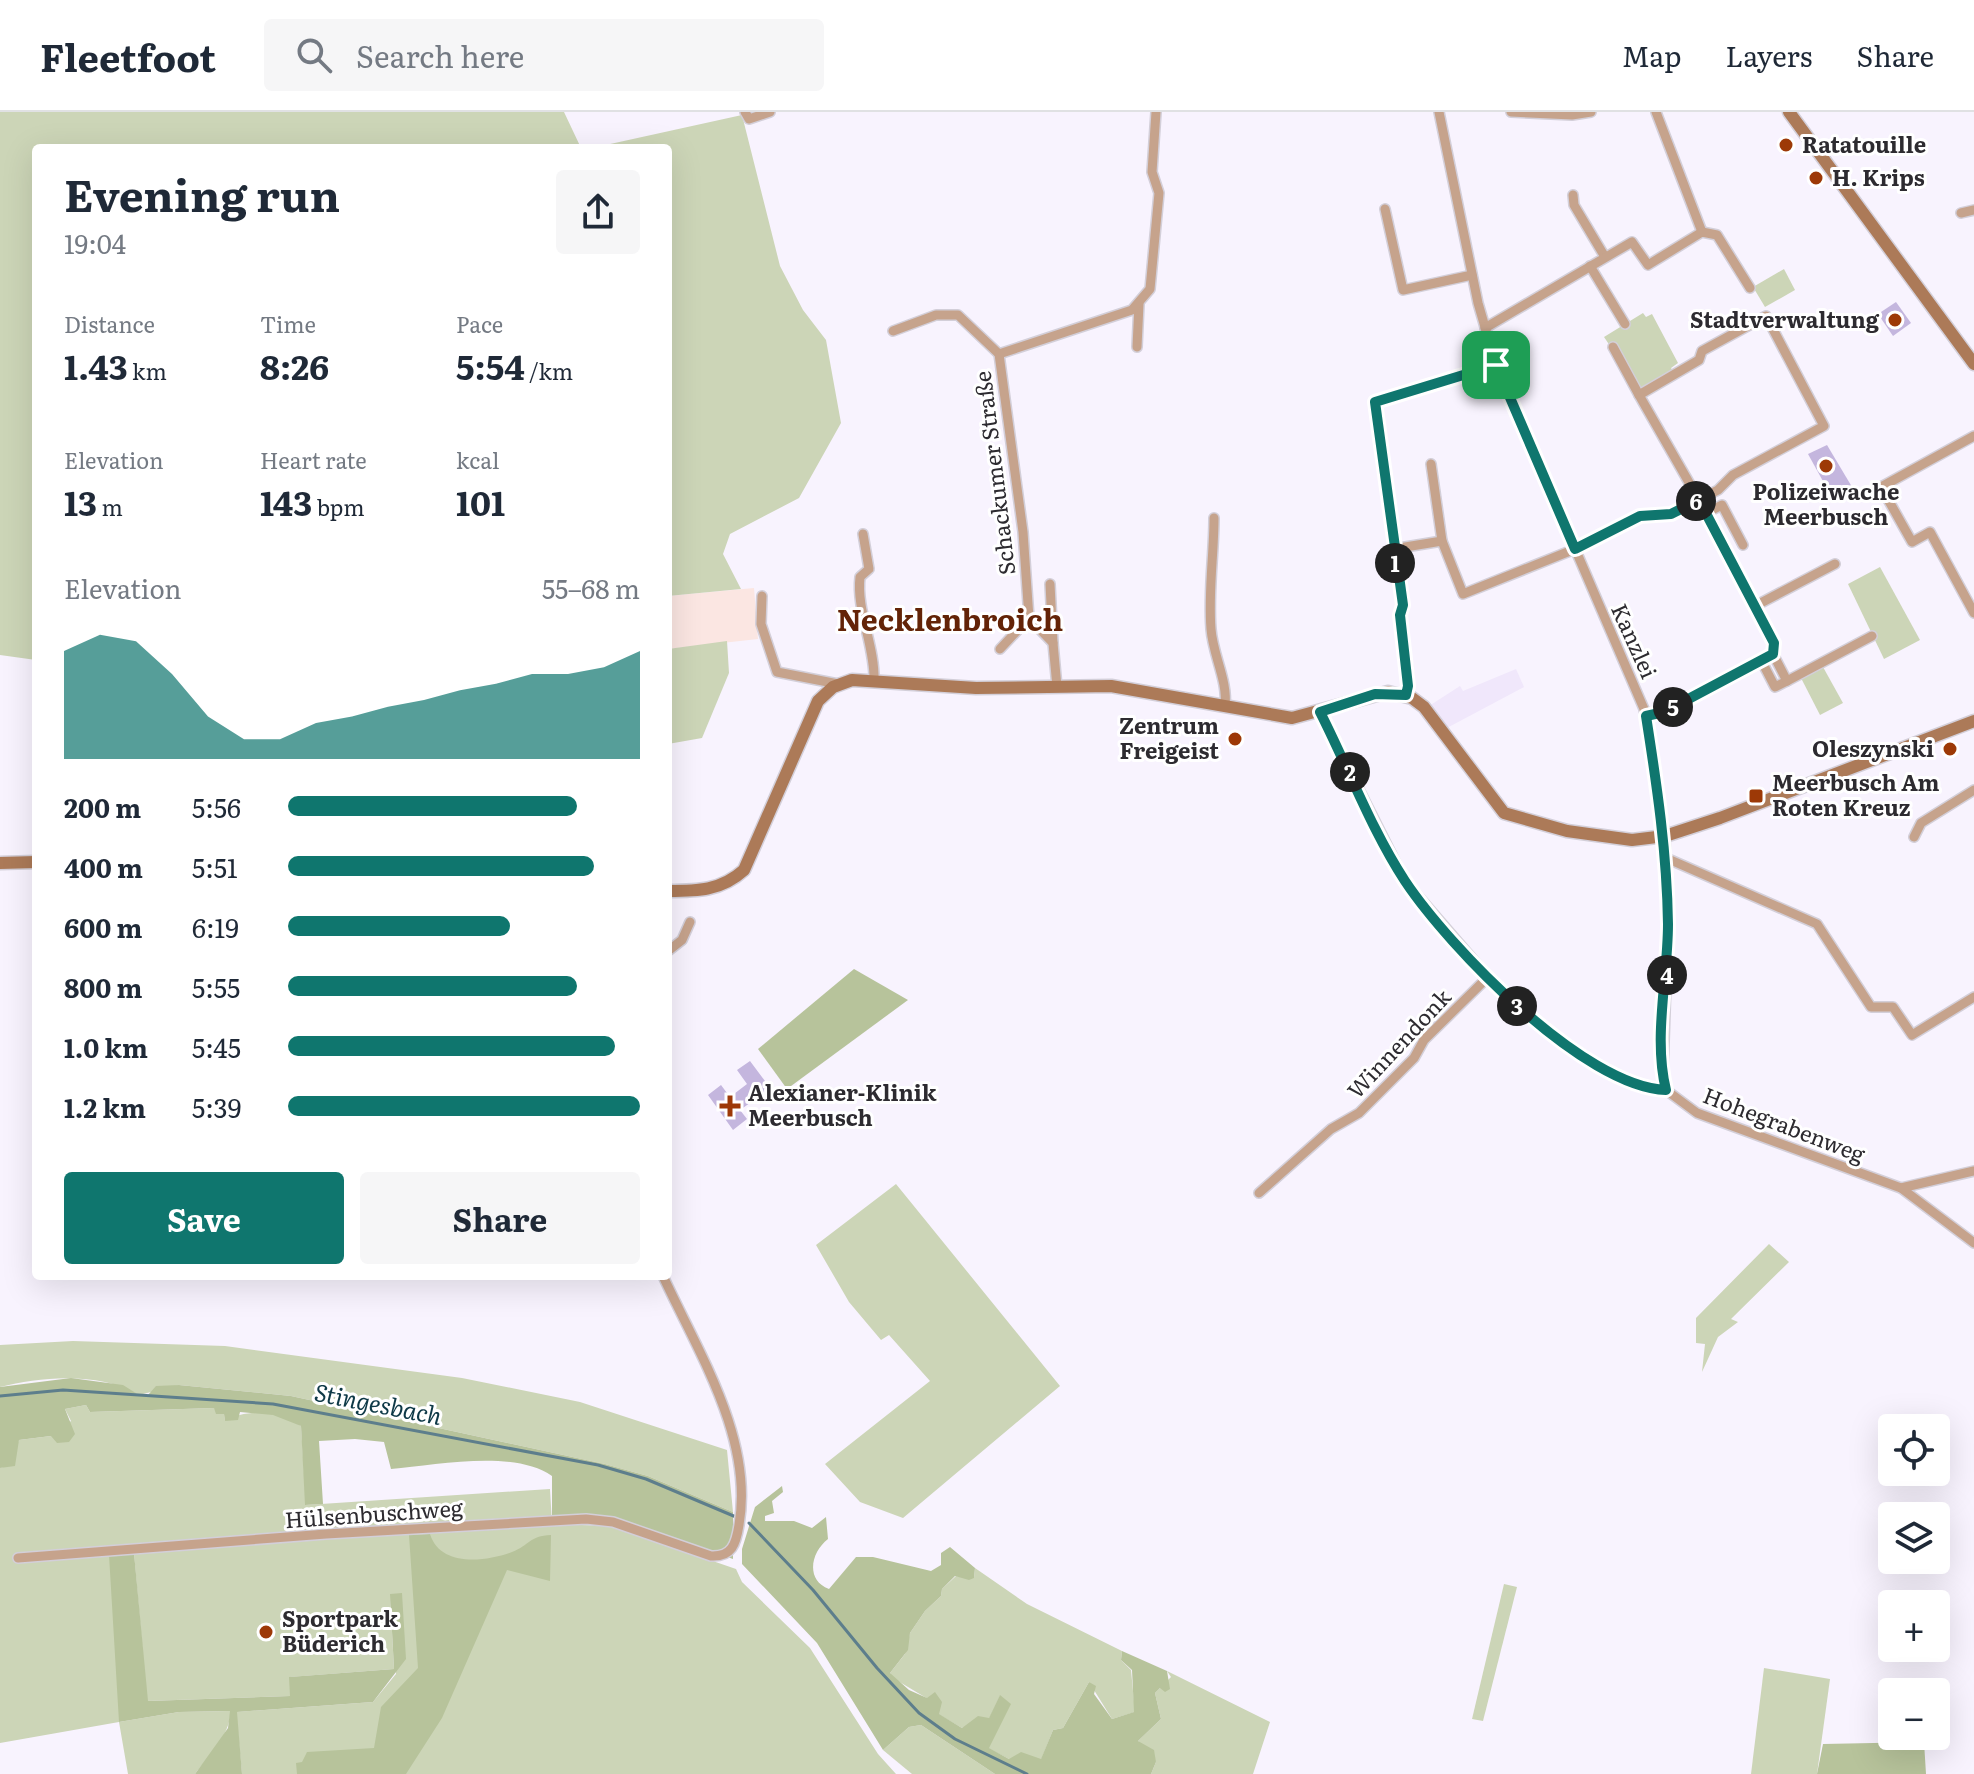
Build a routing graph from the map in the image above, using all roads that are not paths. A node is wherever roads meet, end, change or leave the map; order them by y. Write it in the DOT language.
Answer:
graph roads {
  1 [pos="745,112"];
  2 [pos="770,112"];
  3 [pos="1156,112"];
  4 [pos="1439,112"];
  5 [pos="1511,112"];
  6 [pos="1588,112"];
  7 [pos="1656,112"];
  8 [pos="1789,112"];
  9 [pos="1573,195"];
  10 [pos="1385,209"];
  11 [pos="1974,210"];
  12 [pos="1961,213"];
  13 [pos="1702,232"];
  14 [pos="1605,257"];
  15 [pos="1590,266"];
  16 [pos="1472,275"];
  17 [pos="1750,288"];
  18 [pos="1139,304"];
  19 [pos="1625,324"];
  20 [pos="1485,328"];
  21 [pos="893,331"];
  22 [pos="1137,347"];
  23 [pos="1613,347"];
  24 [pos="999,354"];
  25 [pos="1974,364"];
  26 [pos="1496,365"];
  27 [pos="1639,395"];
  28 [pos="1974,436"];
  29 [pos="1431,464"];
  30 [pos="1699,500"];
  31 [pos="1706,513"];
  32 [pos="1214,518"];
  33 [pos="863,534"];
  34 [pos="1442,541"];
  35 [pos="1743,545"];
  36 [pos="1393,549"];
  37 [pos="1575,549"];
  38 [pos="1835,564"];
  39 [pos="1050,584"];
  40 [pos="762,596"];
  41 [pos="1755,606"];
  42 [pos="1974,613"];
  43 [pos="1029,618"];
  44 [pos="1872,636"];
  45 [pos="1053,643"];
  46 [pos="1000,649"];
  47 [pos="1773,654"];
  48 [pos="1761,660"];
  49 [pos="874,680"];
  50 [pos="1787,681"];
  51 [pos="838,684"];
  52 [pos="1057,687"];
  53 [pos="1406,695"];
  54 [pos="1225,707"];
  55 [pos="1320,712"];
  56 [pos="1646,716"];
  57 [pos="1974,721"];
  58 [pos="1974,790"];
  59 [pos="1665,836"];
  60 [pos="1914,837"];
  61 [pos="1666,858"];
  62 [pos="32,862"];
  63 [pos="0,863"];
  64 [pos="672,891"];
  65 [pos="690,922"];
  66 [pos="672,948"];
  67 [pos="1488,977"];
  68 [pos="1974,997"];
  69 [pos="1666,1090"];
  70 [pos="1974,1171"];
  71 [pos="1901,1188"];
  72 [pos="1259,1193"];
  73 [pos="1974,1243"];
  74 [pos="665,1280"];
  75 [pos="18,1558"];
  1 -- 2 [label="street"];
  3 -- 18 [label="street"];
  4 -- 16 [label="street, Kanzlei"];
  5 -- 6 [label="street"];
  7 -- 13 [label="street"];
  8 -- 25 [label="main road"];
  9 -- 14 [label="street"];
  10 -- 16 [label="street"];
  11 -- 12 [label="street"];
  13 -- 14 [label="street"];
  13 -- 17 [label="street"];
  14 -- 15 [label="street"];
  15 -- 19 [label="street"];
  15 -- 20 [label="street"];
  16 -- 20 [label="street, Kanzlei"];
  18 -- 22 [label="street"];
  18 -- 24 [label="street"];
  20 -- 26 [label="street, Kanzlei"];
  21 -- 24 [label="street, Schackumer Straße"];
  23 -- 27 [label="street"];
  24 -- 43 [label="street, Schackumer Straße"];
  26 -- 36 [label="street"];
  26 -- 37 [label="street, Kanzlei"];
  27 -- 30 [label="street"];
  27 -- 30 [label="street"];
  28 -- 42 [label="street"];
  29 -- 34 [label="street"];
  30 -- 31 [label="street"];
  30 -- 37 [label="street"];
  31 -- 35 [label="street"];
  31 -- 41 [label="street"];
  32 -- 54 [label="street"];
  33 -- 49 [label="street"];
  34 -- 36 [label="street"];
  34 -- 37 [label="street"];
  36 -- 53 [label="street"];
  37 -- 56 [label="street, Kanzlei"];
  38 -- 41 [label="street"];
  39 -- 45 [label="street, Schackumer Straße"];
  40 -- 51 [label="street"];
  41 -- 47 [label="street"];
  43 -- 45 [label="street"];
  43 -- 46 [label="street"];
  44 -- 50 [label="street"];
  45 -- 52 [label="street, Schackumer Straße"];
  47 -- 48 [label="street"];
  47 -- 50 [label="street"];
  48 -- 50 [label="street"];
  48 -- 56 [label="street"];
  49 -- 51 [label="main road"];
  49 -- 52 [label="main road"];
  51 -- 64 [label="main road"];
  52 -- 54 [label="main road"];
  53 -- 55 [label="main road"];
  53 -- 59 [label="main road"];
  54 -- 55 [label="main road"];
  55 -- 67 [label="street, Hohegrabenweg"];
  56 -- 59 [label="street, Kanzlei"];
  57 -- 59 [label="main road"];
  58 -- 60 [label="street"];
  59 -- 61 [label="street, Kanzlei"];
  61 -- 68 [label="street"];
  61 -- 69 [label="street, Kanzlei"];
  62 -- 63 [label="main road"];
  65 -- 66 [label="street"];
  67 -- 69 [label="street, Hohegrabenweg"];
  67 -- 72 [label="street, Winnendonk"];
  69 -- 71 [label="street, Hohegrabenweg"];
  70 -- 71 [label="street"];
  71 -- 73 [label="street, Hohegrabenweg"];
  74 -- 75 [label="street, Hülsenbuschweg"];
}
